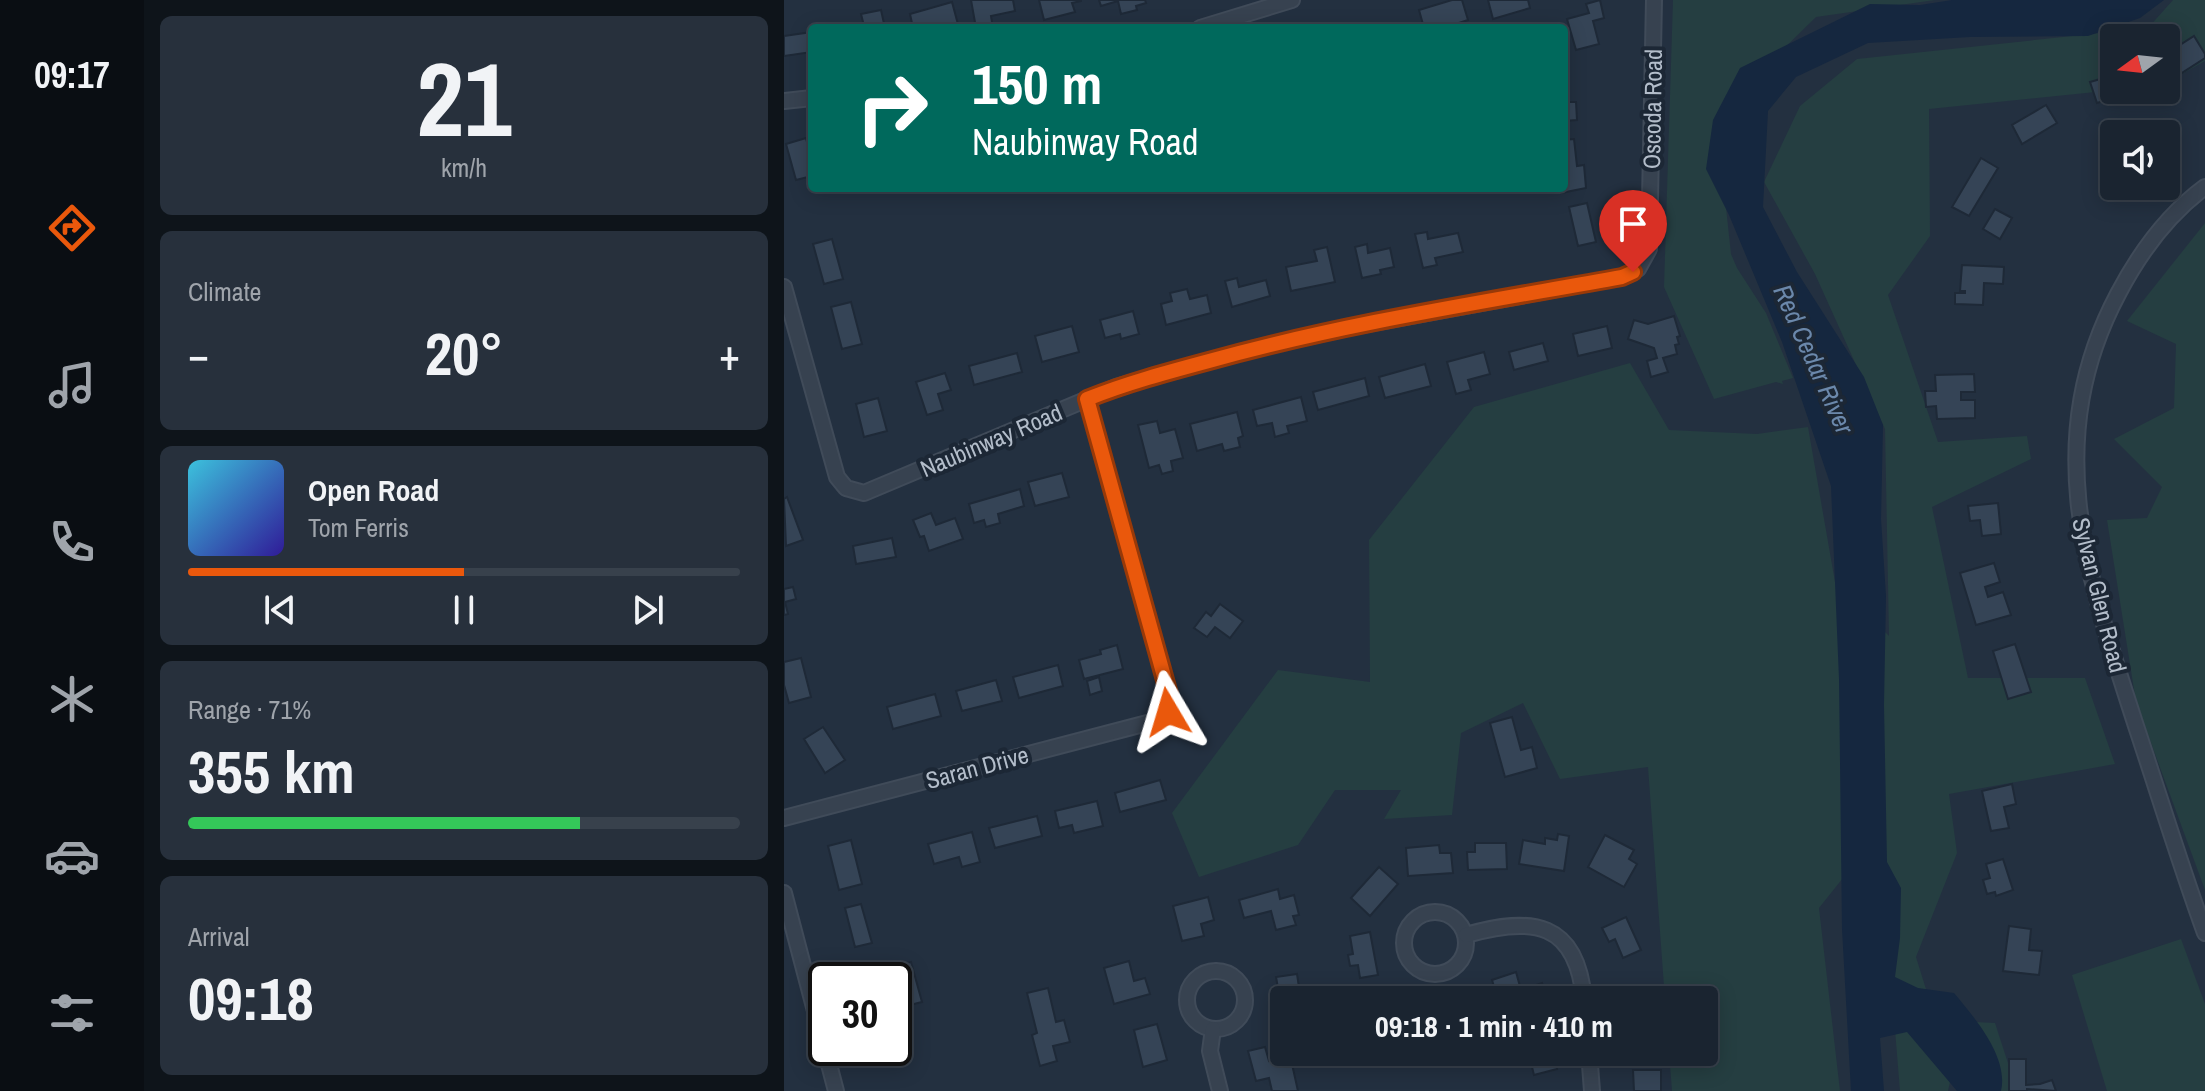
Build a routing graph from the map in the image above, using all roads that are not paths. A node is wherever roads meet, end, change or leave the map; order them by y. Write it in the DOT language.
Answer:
graph roads {
  1 [pos="1292,0"];
  2 [pos="1654,0"];
  3 [pos="1213,24"];
  4 [pos="808,98"];
  5 [pos="784,101"];
  6 [pos="2205,187"];
  7 [pos="1642,264"];
  8 [pos="784,287"];
  9 [pos="1087,399"];
  10 [pos="784,818"];
  11 [pos="784,893"];
  12 [pos="787,918"];
  13 [pos="2205,933"];
  14 [pos="1466,935"];
  15 [pos="1582,986"];
  16 [pos="1213,1029"];
  17 [pos="1590,1066"];
  18 [pos="836,1091"];
  19 [pos="1220,1091"];
  20 [pos="1592,1091"];
  1 -- 3 [label="street"];
  2 -- 7 [label="street, Oscoda Road"];
  4 -- 5 [label="street"];
  6 -- 13 [label="street, Sylvan Glen Road"];
  7 -- 9 [label="street, Naubinway Road"];
  8 -- 9 [label="street, Naubinway Road"];
  9 -- 10 [label="street, Saran Drive"];
  11 -- 12 [label="street"];
  12 -- 18 [label="street"];
  14 -- 14 [label="street"];
  14 -- 15 [label="street"];
  16 -- 16 [label="street"];
  16 -- 19 [label="street"];
  17 -- 20 [label="street"];
}
